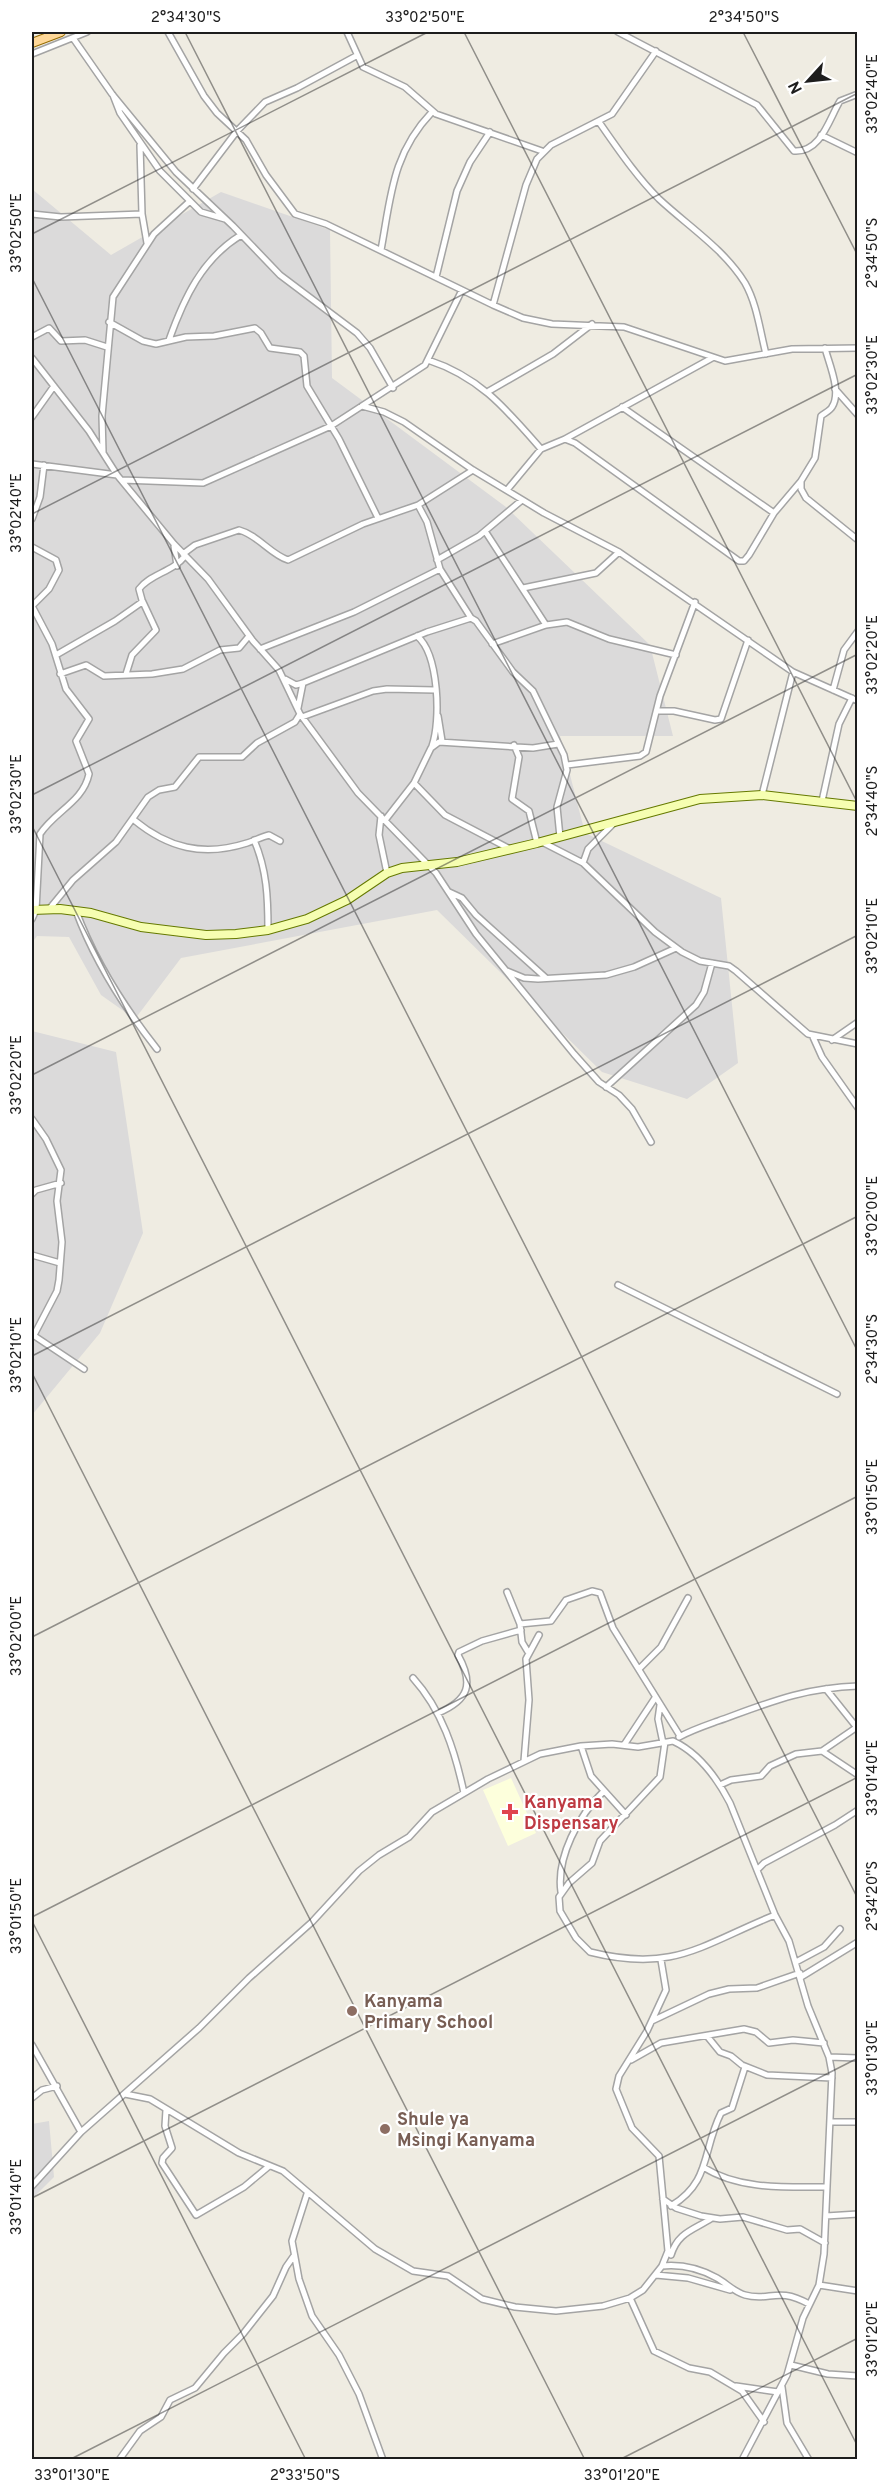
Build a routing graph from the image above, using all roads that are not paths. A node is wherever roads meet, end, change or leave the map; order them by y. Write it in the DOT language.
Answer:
graph roads {
  1 [pos="61,32"];
  2 [pos="87,32"];
  3 [pos="168,32"];
  4 [pos="347,32"];
  5 [pos="618,32"];
  6 [pos="42,35"];
  7 [pos="73,38"];
  8 [pos="32,43"];
  9 [pos="656,51"];
  10 [pos="32,54"];
  11 [pos="356,56"];
  12 [pos="112,94"];
  13 [pos="858,94"];
  14 [pos="432,112"];
  15 [pos="599,122"];
  16 [pos="237,131"];
  17 [pos="490,132"];
  18 [pos="821,135"];
  19 [pos="140,143"];
  20 [pos="542,151"];
  21 [pos="858,153"];
  22 [pos="193,189"];
  23 [pos="190,201"];
  24 [pos="32,214"];
  25 [pos="142,214"];
  26 [pos="227,220"];
  27 [pos="241,235"];
  28 [pos="147,243"];
  29 [pos="381,250"];
  30 [pos="436,277"];
  31 [pos="462,290"];
  32 [pos="493,305"];
  33 [pos="109,322"];
  34 [pos="592,324"];
  35 [pos="32,337"];
  36 [pos="169,340"];
  37 [pos="107,348"];
  38 [pos="825,348"];
  39 [pos="858,348"];
  40 [pos="766,354"];
  41 [pos="32,358"];
  42 [pos="712,358"];
  43 [pos="428,360"];
  44 [pos="54,386"];
  45 [pos="393,388"];
  46 [pos="835,389"];
  47 [pos="489,391"];
  48 [pos="362,406"];
  49 [pos="622,407"];
  50 [pos="858,415"];
  51 [pos="32,417"];
  52 [pos="331,426"];
  53 [pos="102,429"];
  54 [pos="89,431"];
  55 [pos="565,439"];
  56 [pos="541,449"];
  57 [pos="104,453"];
  58 [pos="108,461"];
  59 [pos="32,464"];
  60 [pos="44,465"];
  61 [pos="472,470"];
  62 [pos="101,472"];
  63 [pos="117,475"];
  64 [pos="122,480"];
  65 [pos="801,481"];
  66 [pos="507,490"];
  67 [pos="522,500"];
  68 [pos="418,505"];
  69 [pos="774,513"];
  70 [pos="378,518"];
  71 [pos="32,519"];
  72 [pos="485,531"];
  73 [pos="858,540"];
  74 [pos="174,544"];
  75 [pos="32,547"];
  76 [pos="619,552"];
  77 [pos="184,555"];
  78 [pos="438,560"];
  79 [pos="177,566"];
  80 [pos="440,569"];
  81 [pos="523,588"];
  82 [pos="142,602"];
  83 [pos="695,602"];
  84 [pos="471,618"];
  85 [pos="546,625"];
  86 [pos="858,631"];
  87 [pos="427,632"];
  88 [pos="249,636"];
  89 [pos="417,636"];
  90 [pos="748,640"];
  91 [pos="424,642"];
  92 [pos="492,644"];
  93 [pos="260,649"];
  94 [pos="56,655"];
  95 [pos="676,655"];
  96 [pos="793,672"];
  97 [pos="60,674"];
  98 [pos="126,674"];
  99 [pos="284,679"];
  100 [pos="303,683"];
  101 [pos="435,690"];
  102 [pos="833,690"];
  103 [pos="855,700"];
  104 [pos="436,708"];
  105 [pos="657,711"];
  106 [pos="301,716"];
  107 [pos="442,741"];
  108 [pos="558,744"];
  109 [pos="514,745"];
  110 [pos="431,748"];
  111 [pos="567,765"];
  112 [pos="414,783"];
  113 [pos="762,795"];
  114 [pos="822,801"];
  115 [pos="858,806"];
  116 [pos="383,818"];
  117 [pos="134,820"];
  118 [pos="614,823"];
  119 [pos="560,837"];
  120 [pos="254,840"];
  121 [pos="280,841"];
  122 [pos="539,843"];
  123 [pos="35,846"];
  124 [pos="510,849"];
  125 [pos="583,863"];
  126 [pos="429,865"];
  127 [pos="387,873"];
  128 [pos="449,892"];
  129 [pos="50,908"];
  130 [pos="34,910"];
  131 [pos="76,911"];
  132 [pos="32,919"];
  133 [pos="268,930"];
  134 [pos="676,948"];
  135 [pos="712,963"];
  136 [pos="506,970"];
  137 [pos="546,978"];
  138 [pos="858,1022"];
  139 [pos="813,1037"];
  140 [pos="830,1040"];
  141 [pos="858,1044"];
  142 [pos="157,1049"];
  143 [pos="819,1050"];
  144 [pos="606,1087"];
  145 [pos="858,1108"];
  146 [pos="32,1119"];
  147 [pos="651,1142"];
  148 [pos="61,1183"];
  149 [pos="33,1191"];
  150 [pos="32,1255"];
  151 [pos="60,1263"];
  152 [pos="618,1285"];
  153 [pos="33,1334"];
  154 [pos="84,1369"];
  155 [pos="837,1394"];
  156 [pos="507,1592"];
  157 [pos="688,1598"];
  158 [pos="520,1627"];
  159 [pos="539,1635"];
  160 [pos="528,1652"];
  161 [pos="640,1668"];
  162 [pos="413,1678"];
  163 [pos="858,1686"];
  164 [pos="826,1689"];
  165 [pos="655,1698"];
  166 [pos="660,1705"];
  167 [pos="438,1713"];
  168 [pos="857,1728"];
  169 [pos="680,1736"];
  170 [pos="664,1742"];
  171 [pos="673,1742"];
  172 [pos="624,1745"];
  173 [pos="581,1746"];
  174 [pos="822,1750"];
  175 [pos="524,1761"];
  176 [pos="858,1775"];
  177 [pos="720,1785"];
  178 [pos="603,1792"];
  179 [pos="464,1793"];
  180 [pos="858,1810"];
  181 [pos="626,1815"];
  182 [pos="757,1869"];
  183 [pos="561,1892"];
  184 [pos="775,1915"];
  185 [pos="840,1929"];
  186 [pos="858,1942"];
  187 [pos="661,1960"];
  188 [pos="796,1962"];
  189 [pos="800,1975"];
  190 [pos="652,2021"];
  191 [pos="707,2036"];
  192 [pos="824,2043"];
  193 [pos="32,2045"];
  194 [pos="830,2057"];
  195 [pos="858,2058"];
  196 [pos="631,2060"];
  197 [pos="746,2067"];
  198 [pos="832,2078"];
  199 [pos="57,2086"];
  200 [pos="125,2094"];
  201 [pos="32,2098"];
  202 [pos="166,2110"];
  203 [pos="830,2122"];
  204 [pos="858,2122"];
  205 [pos="81,2132"];
  206 [pos="268,2167"];
  207 [pos="703,2167"];
  208 [pos="32,2186"];
  209 [pos="827,2187"];
  210 [pos="307,2194"];
  211 [pos="663,2199"];
  212 [pos="672,2206"];
  213 [pos="858,2214"];
  214 [pos="826,2216"];
  215 [pos="712,2218"];
  216 [pos="825,2243"];
  217 [pos="670,2253"];
  218 [pos="293,2257"];
  219 [pos="679,2263"];
  220 [pos="662,2266"];
  221 [pos="656,2275"];
  222 [pos="819,2285"];
  223 [pos="735,2291"];
  224 [pos="858,2291"];
  225 [pos="630,2298"];
  226 [pos="809,2304"];
  227 [pos="791,2365"];
  228 [pos="858,2376"];
  229 [pos="731,2386"];
  230 [pos="780,2389"];
  231 [pos="764,2422"];
  232 [pos="119,2460"];
  233 [pos="383,2460"];
  234 [pos="742,2460"];
  235 [pos="808,2460"];
  1 -- 6 [label="main road"];
  2 -- 7 [label="street"];
  3 -- 16 [label="street"];
  4 -- 11 [label="street"];
  5 -- 9 [label="street"];
  6 -- 8 [label="main road"];
  7 -- 10 [label="street"];
  7 -- 12 [label="street"];
  9 -- 15 [label="street"];
  9 -- 18 [label="street"];
  11 -- 14 [label="street"];
  11 -- 16 [label="street"];
  12 -- 19 [label="street"];
  12 -- 22 [label="street"];
  13 -- 18 [label="street"];
  14 -- 17 [label="street"];
  14 -- 29 [label="street"];
  15 -- 20 [label="street"];
  15 -- 40 [label="street"];
  16 -- 22 [label="street"];
  16 -- 29 [label="street"];
  17 -- 20 [label="street"];
  17 -- 30 [label="street"];
  18 -- 21 [label="street"];
  19 -- 23 [label="street"];
  19 -- 25 [label="street"];
  20 -- 32 [label="street"];
  22 -- 26 [label="street"];
  23 -- 26 [label="street"];
  23 -- 28 [label="street"];
  24 -- 25 [label="street"];
  25 -- 28 [label="street"];
  26 -- 27 [label="street"];
  27 -- 36 [label="street"];
  27 -- 45 [label="street"];
  28 -- 33 [label="street"];
  29 -- 30 [label="street"];
  30 -- 31 [label="street"];
  31 -- 32 [label="street"];
  31 -- 43 [label="street"];
  32 -- 34 [label="street"];
  33 -- 36 [label="street"];
  33 -- 37 [label="street"];
  34 -- 42 [label="street"];
  34 -- 47 [label="street"];
  35 -- 37 [label="street"];
  36 -- 52 [label="street"];
  37 -- 53 [label="street"];
  38 -- 39 [label="street"];
  38 -- 40 [label="street"];
  38 -- 46 [label="street"];
  40 -- 42 [label="street"];
  41 -- 44 [label="street"];
  42 -- 49 [label="street"];
  43 -- 45 [label="street"];
  43 -- 47 [label="street"];
  44 -- 51 [label="street"];
  44 -- 54 [label="street"];
  45 -- 48 [label="street"];
  46 -- 50 [label="street"];
  46 -- 65 [label="street"];
  47 -- 56 [label="street"];
  48 -- 52 [label="street"];
  48 -- 61 [label="street"];
  49 -- 55 [label="street"];
  49 -- 69 [label="street"];
  52 -- 64 [label="street"];
  52 -- 70 [label="street"];
  53 -- 54 [label="street"];
  53 -- 57 [label="street"];
  54 -- 57 [label="street"];
  55 -- 56 [label="street"];
  55 -- 69 [label="street"];
  56 -- 66 [label="street"];
  57 -- 58 [label="street"];
  58 -- 62 [label="street"];
  58 -- 63 [label="street"];
  59 -- 60 [label="street"];
  60 -- 62 [label="street"];
  60 -- 71 [label="street"];
  61 -- 66 [label="street"];
  61 -- 68 [label="street"];
  62 -- 63 [label="street"];
  63 -- 64 [label="street"];
  64 -- 74 [label="street"];
  65 -- 69 [label="street"];
  65 -- 73 [label="street"];
  66 -- 67 [label="street"];
  67 -- 72 [label="street"];
  67 -- 76 [label="street"];
  68 -- 70 [label="street"];
  68 -- 78 [label="street"];
  70 -- 77 [label="street"];
  72 -- 78 [label="street"];
  72 -- 81 [label="street"];
  74 -- 77 [label="street"];
  74 -- 79 [label="street"];
  75 -- 94 [label="street"];
  76 -- 81 [label="street"];
  76 -- 83 [label="street"];
  77 -- 79 [label="street"];
  77 -- 88 [label="street"];
  78 -- 80 [label="street"];
  79 -- 82 [label="street"];
  80 -- 84 [label="street"];
  80 -- 93 [label="street"];
  81 -- 85 [label="street"];
  82 -- 94 [label="street"];
  82 -- 98 [label="street"];
  83 -- 90 [label="street"];
  83 -- 95 [label="street"];
  84 -- 87 [label="street"];
  84 -- 92 [label="street"];
  85 -- 92 [label="street"];
  85 -- 95 [label="street"];
  86 -- 102 [label="street"];
  87 -- 89 [label="street"];
  87 -- 91 [label="street"];
  88 -- 93 [label="street"];
  88 -- 98 [label="street"];
  89 -- 91 [label="street"];
  89 -- 100 [label="street"];
  90 -- 96 [label="street"];
  90 -- 105 [label="street"];
  91 -- 101 [label="street"];
  92 -- 108 [label="street"];
  93 -- 99 [label="street"];
  94 -- 97 [label="street"];
  95 -- 105 [label="street"];
  96 -- 102 [label="street"];
  96 -- 113 [label="street"];
  97 -- 98 [label="street"];
  97 -- 123 [label="street"];
  99 -- 100 [label="street"];
  99 -- 106 [label="street"];
  100 -- 106 [label="street"];
  101 -- 104 [label="street"];
  101 -- 106 [label="street"];
  102 -- 103 [label="street"];
  103 -- 114 [label="street"];
  104 -- 107 [label="street"];
  104 -- 110 [label="street"];
  105 -- 111 [label="street"];
  106 -- 116 [label="street"];
  106 -- 117 [label="street"];
  107 -- 109 [label="street"];
  107 -- 110 [label="street"];
  108 -- 109 [label="street"];
  108 -- 111 [label="street"];
  109 -- 122 [label="street"];
  110 -- 112 [label="street"];
  111 -- 119 [label="street"];
  112 -- 116 [label="street"];
  112 -- 124 [label="street"];
  113 -- 114 [label="street"];
  113 -- 118 [label="street"];
  114 -- 115 [label="street"];
  116 -- 126 [label="street"];
  116 -- 127 [label="street"];
  117 -- 120 [label="street"];
  117 -- 129 [label="street"];
  118 -- 119 [label="street"];
  118 -- 125 [label="street"];
  119 -- 122 [label="street"];
  120 -- 121 [label="street"];
  120 -- 133 [label="street"];
  122 -- 124 [label="street"];
  122 -- 125 [label="street"];
  123 -- 130 [label="street"];
  124 -- 126 [label="street"];
  125 -- 134 [label="street"];
  126 -- 127 [label="street"];
  126 -- 128 [label="street"];
  127 -- 133 [label="street"];
  128 -- 136 [label="street"];
  128 -- 137 [label="street"];
  129 -- 130 [label="street"];
  129 -- 131 [label="street"];
  130 -- 132 [label="street"];
  131 -- 133 [label="street"];
  131 -- 142 [label="street"];
  134 -- 135 [label="street"];
  134 -- 137 [label="street"];
  135 -- 139 [label="street"];
  135 -- 144 [label="street"];
  136 -- 137 [label="street"];
  136 -- 144 [label="street"];
  138 -- 140 [label="street"];
  139 -- 140 [label="street"];
  139 -- 143 [label="street"];
  140 -- 141 [label="street"];
  140 -- 143 [label="street"];
  143 -- 145 [label="street"];
  144 -- 147 [label="street"];
  146 -- 148 [label="street"];
  148 -- 149 [label="street"];
  148 -- 151 [label="street"];
  150 -- 151 [label="street"];
  151 -- 153 [label="street"];
  152 -- 155 [label="street"];
  153 -- 154 [label="street"];
  156 -- 158 [label="street"];
  157 -- 161 [label="street"];
  158 -- 160 [label="street"];
  158 -- 161 [label="street"];
  158 -- 167 [label="street"];
  159 -- 160 [label="street"];
  160 -- 175 [label="street"];
  161 -- 165 [label="street"];
  162 -- 167 [label="street"];
  163 -- 164 [label="street"];
  164 -- 168 [label="street"];
  164 -- 169 [label="street"];
  165 -- 166 [label="street"];
  165 -- 172 [label="street"];
  166 -- 169 [label="street"];
  166 -- 170 [label="street"];
  167 -- 179 [label="street"];
  168 -- 174 [label="street"];
  169 -- 171 [label="street"];
  170 -- 171 [label="street"];
  170 -- 172 [label="street"];
  170 -- 181 [label="street"];
  171 -- 177 [label="street"];
  172 -- 173 [label="street"];
  173 -- 175 [label="street"];
  173 -- 178 [label="street"];
  174 -- 176 [label="street"];
  174 -- 177 [label="street"];
  175 -- 179 [label="street"];
  177 -- 182 [label="street"];
  178 -- 181 [label="street"];
  178 -- 183 [label="street"];
  179 -- 200 [label="street"];
  180 -- 182 [label="street"];
  181 -- 183 [label="street"];
  182 -- 184 [label="street"];
  183 -- 187 [label="street"];
  184 -- 187 [label="street"];
  184 -- 188 [label="street"];
  185 -- 188 [label="street"];
  186 -- 189 [label="street"];
  187 -- 190 [label="street"];
  188 -- 189 [label="street"];
  189 -- 190 [label="street"];
  189 -- 192 [label="street"];
  190 -- 196 [label="street"];
  191 -- 192 [label="street"];
  191 -- 196 [label="street"];
  191 -- 197 [label="street"];
  192 -- 194 [label="street"];
  193 -- 199 [label="street"];
  194 -- 195 [label="street"];
  194 -- 198 [label="street"];
  196 -- 211 [label="street"];
  197 -- 198 [label="street"];
  197 -- 207 [label="street"];
  198 -- 203 [label="street"];
  199 -- 201 [label="street"];
  199 -- 205 [label="street"];
  200 -- 202 [label="street"];
  200 -- 205 [label="street"];
  202 -- 206 [label="street"];
  202 -- 206 [label="street"];
  203 -- 204 [label="street"];
  203 -- 209 [label="street"];
  205 -- 208 [label="street"];
  206 -- 210 [label="street"];
  207 -- 209 [label="street"];
  207 -- 212 [label="street"];
  209 -- 214 [label="street"];
  210 -- 218 [label="street"];
  210 -- 225 [label="street"];
  211 -- 212 [label="street"];
  211 -- 217 [label="street"];
  212 -- 215 [label="street"];
  213 -- 214 [label="street"];
  214 -- 216 [label="street"];
  215 -- 216 [label="street"];
  215 -- 217 [label="street"];
  216 -- 222 [label="street"];
  217 -- 219 [label="street"];
  217 -- 220 [label="street"];
  218 -- 232 [label="street"];
  218 -- 233 [label="street"];
  219 -- 220 [label="street"];
  219 -- 223 [label="street"];
  220 -- 221 [label="street"];
  221 -- 223 [label="street"];
  221 -- 225 [label="street"];
  222 -- 224 [label="street"];
  222 -- 226 [label="street"];
  223 -- 226 [label="street"];
  225 -- 229 [label="street"];
  226 -- 227 [label="street"];
  227 -- 228 [label="street"];
  227 -- 230 [label="street"];
  229 -- 230 [label="street"];
  229 -- 231 [label="street"];
  230 -- 231 [label="street"];
  230 -- 235 [label="street"];
  231 -- 234 [label="street"];
}
